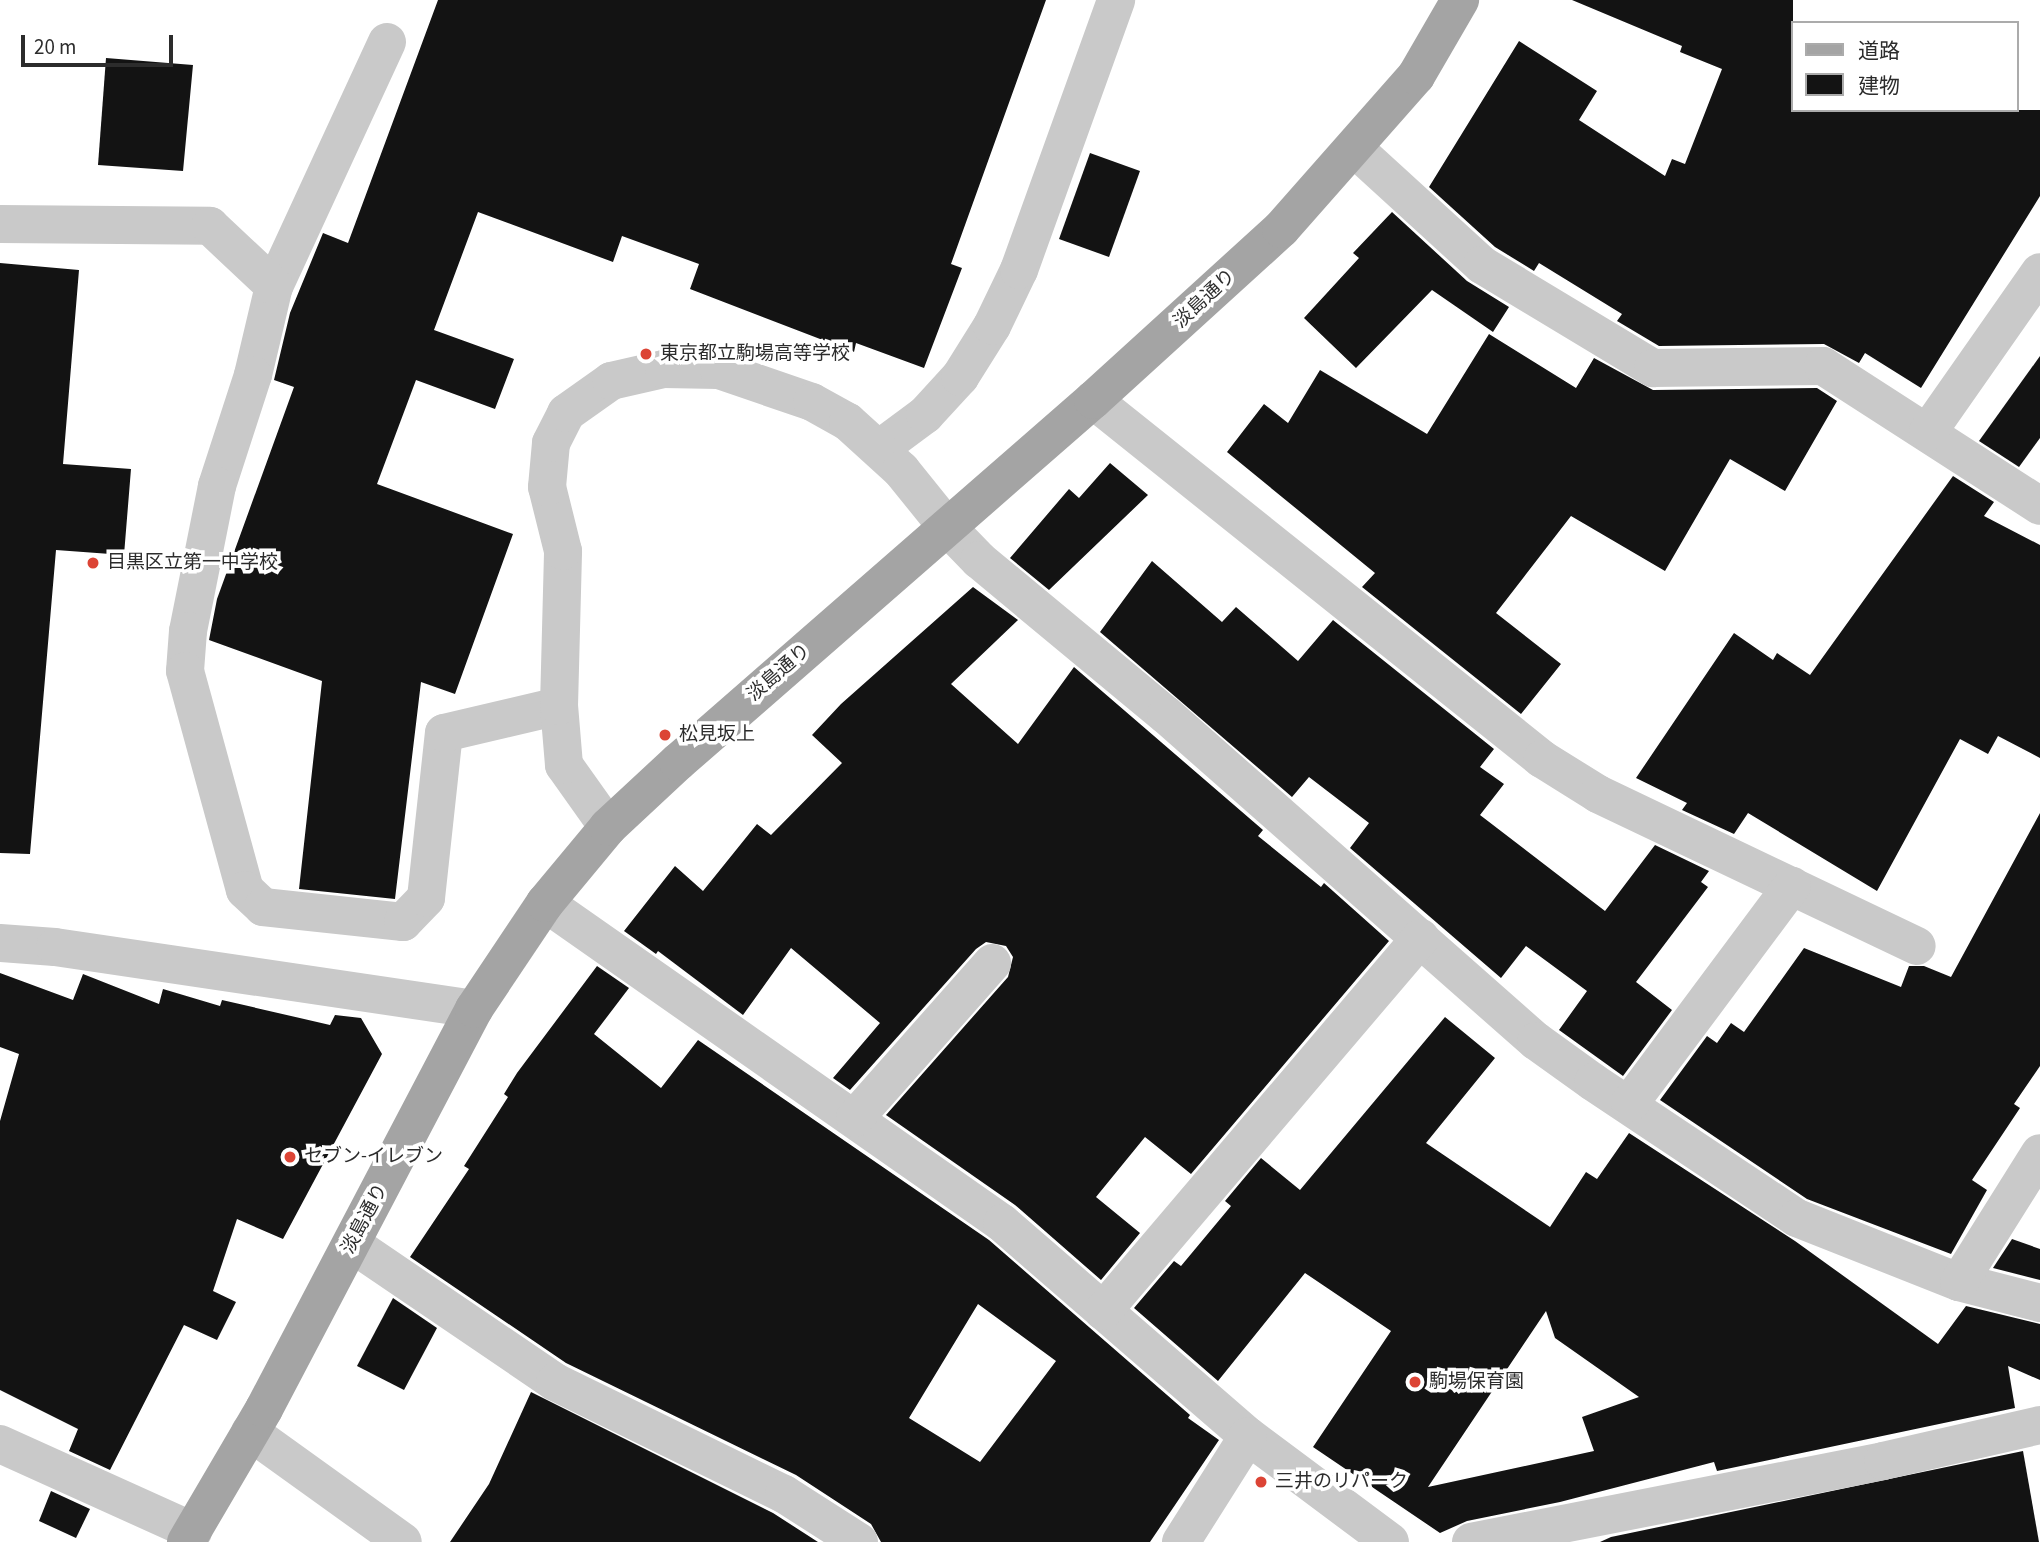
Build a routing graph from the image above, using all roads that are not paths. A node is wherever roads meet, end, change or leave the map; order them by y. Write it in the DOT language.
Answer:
graph roads {
  1 [pos="1116,0"];
  2 [pos="1460,0"];
  3 [pos="387,42"];
  4 [pos="1355,149"];
  5 [pos="0,224"];
  6 [pos="2040,272"];
  7 [pos="274,286"];
  8 [pos="1093,400"];
  9 [pos="1928,432"];
  10 [pos="879,449"];
  11 [pos="2040,506"];
  12 [pos="947,527"];
  13 [pos="559,706"];
  14 [pos="608,827"];
  15 [pos="1792,886"];
  16 [pos="545,903"];
  17 [pos="1420,938"];
  18 [pos="0,943"];
  19 [pos="1917,946"];
  20 [pos="992,963"];
  21 [pos="474,1009"];
  22 [pos="1630,1103"];
  23 [pos="855,1118"];
  24 [pos="2040,1153"];
  25 [pos="352,1244"];
  26 [pos="1959,1282"];
  27 [pos="2040,1303"];
  28 [pos="1103,1311"];
  29 [pos="2040,1424"];
  30 [pos="1248,1436"];
  31 [pos="0,1444"];
  32 [pos="244,1445"];
  33 [pos="199,1538"];
  34 [pos="403,1542"];
  35 [pos="859,1542"];
  36 [pos="1181,1542"];
  37 [pos="1390,1542"];
  38 [pos="1471,1542"];
  1 -- 10 [label="street"];
  2 -- 4 [label="main road, 淡島通り"];
  3 -- 7 [label="street"];
  4 -- 8 [label="main road, 淡島通り"];
  4 -- 9 [label="street"];
  5 -- 7 [label="street"];
  6 -- 9 [label="street"];
  7 -- 13 [label="street"];
  8 -- 12 [label="main road, 淡島通り"];
  8 -- 15 [label="street"];
  9 -- 11 [label="street"];
  10 -- 12 [label="street"];
  10 -- 13 [label="street"];
  12 -- 14 [label="main road, 淡島通り"];
  12 -- 17 [label="street"];
  13 -- 14 [label="street"];
  14 -- 16 [label="main road, 淡島通り"];
  15 -- 19 [label="street"];
  15 -- 22 [label="street"];
  16 -- 21 [label="main road, 淡島通り"];
  16 -- 23 [label="street"];
  17 -- 22 [label="street"];
  17 -- 28 [label="street"];
  18 -- 21 [label="street"];
  20 -- 23 [label="street"];
  21 -- 25 [label="main road, 淡島通り"];
  22 -- 26 [label="street"];
  23 -- 28 [label="street"];
  24 -- 26 [label="street"];
  25 -- 32 [label="main road, 淡島通り"];
  25 -- 35 [label="street"];
  26 -- 27 [label="street"];
  28 -- 30 [label="street"];
  29 -- 38 [label="street"];
  30 -- 36 [label="street"];
  30 -- 37 [label="street"];
  31 -- 33 [label="street"];
  32 -- 33 [label="main road, 淡島通り"];
  32 -- 34 [label="street"];
}
